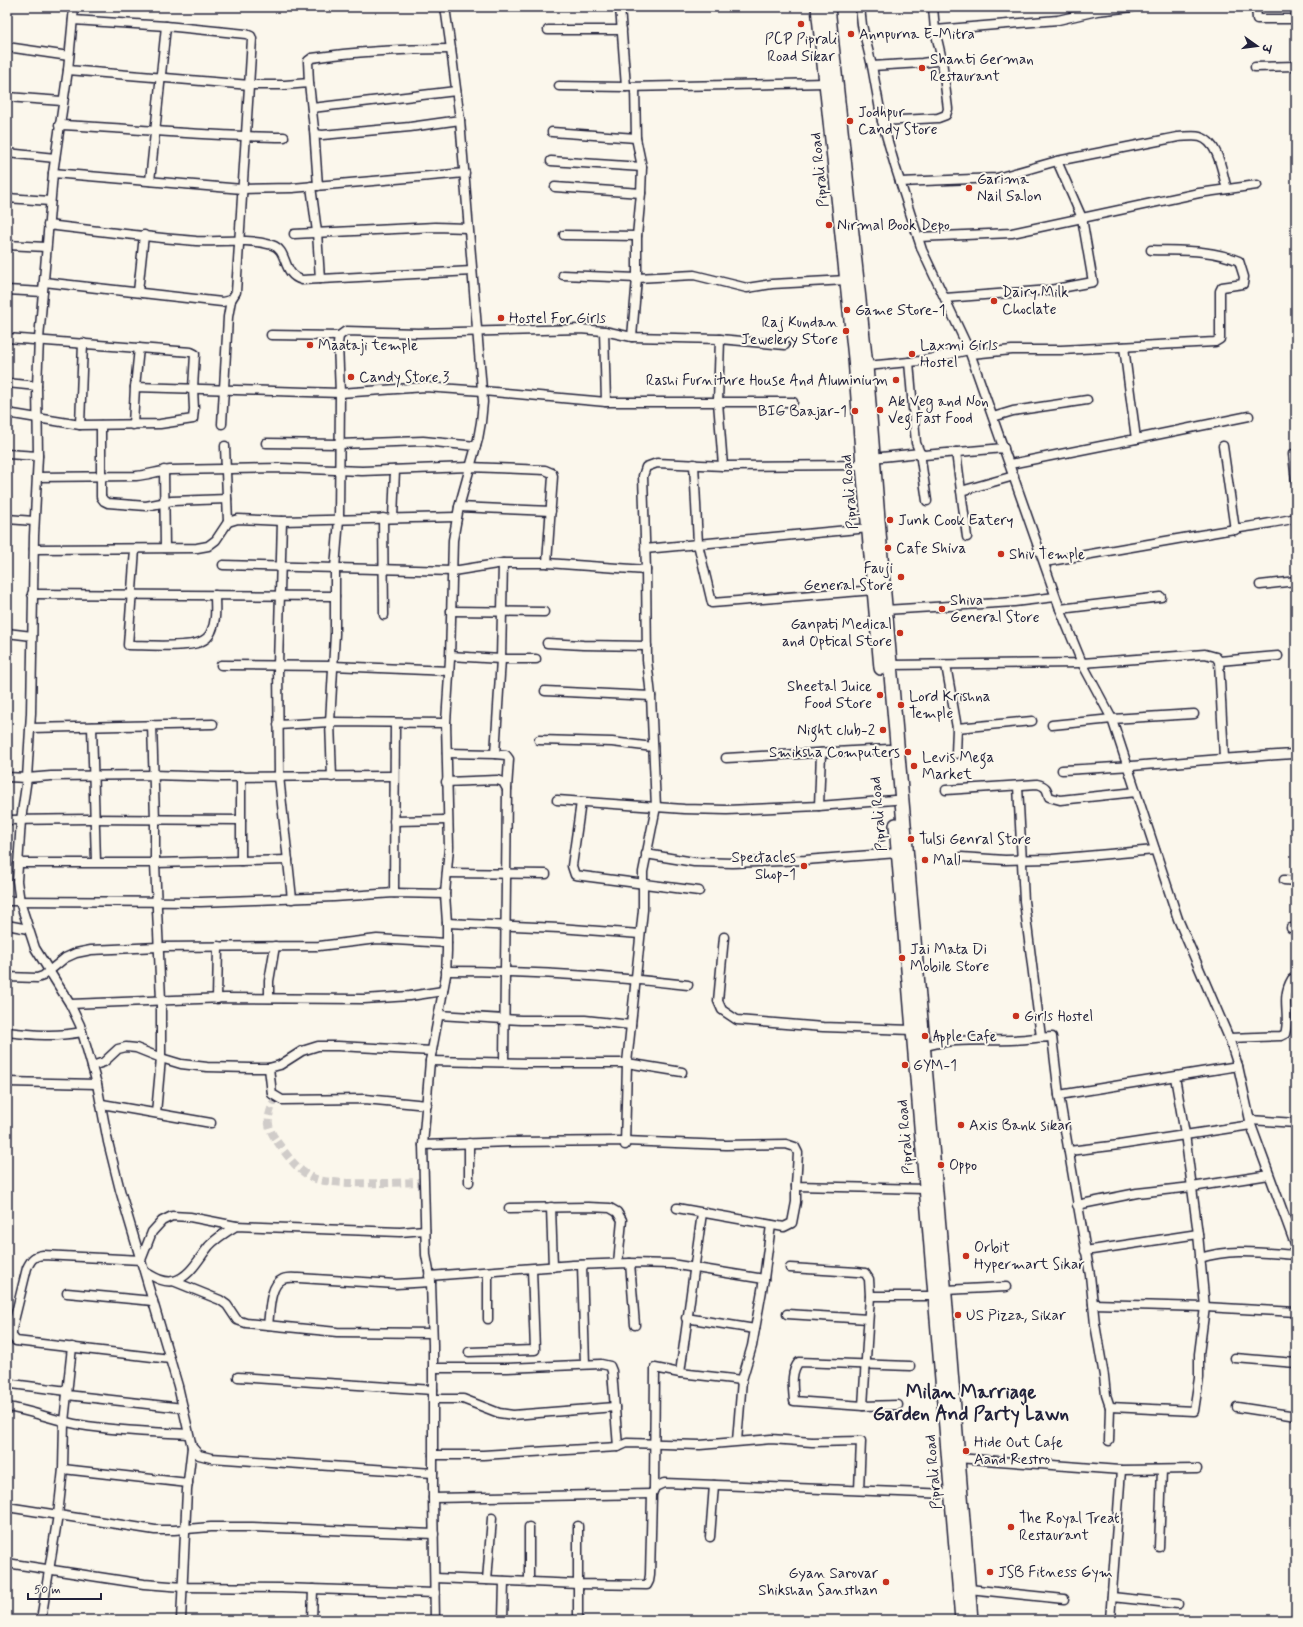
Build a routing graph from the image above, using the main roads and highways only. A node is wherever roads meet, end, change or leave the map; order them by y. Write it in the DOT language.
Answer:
graph roads {
  1 [pos="818,7"];
  2 [pos="828,7"];
  3 [pos="868,462"];
  4 [pos="939,1293"];
  5 [pos="962,1620"];
  6 [pos="971,1620"];
  1 -- 3 [label="main road, Piprali Road"];
  2 -- 3 [label="main road"];
  3 -- 4 [label="main road"];
  3 -- 4 [label="main road, Piprali Road"];
  4 -- 5 [label="main road, Piprali Road"];
  4 -- 6 [label="main road"];
}
